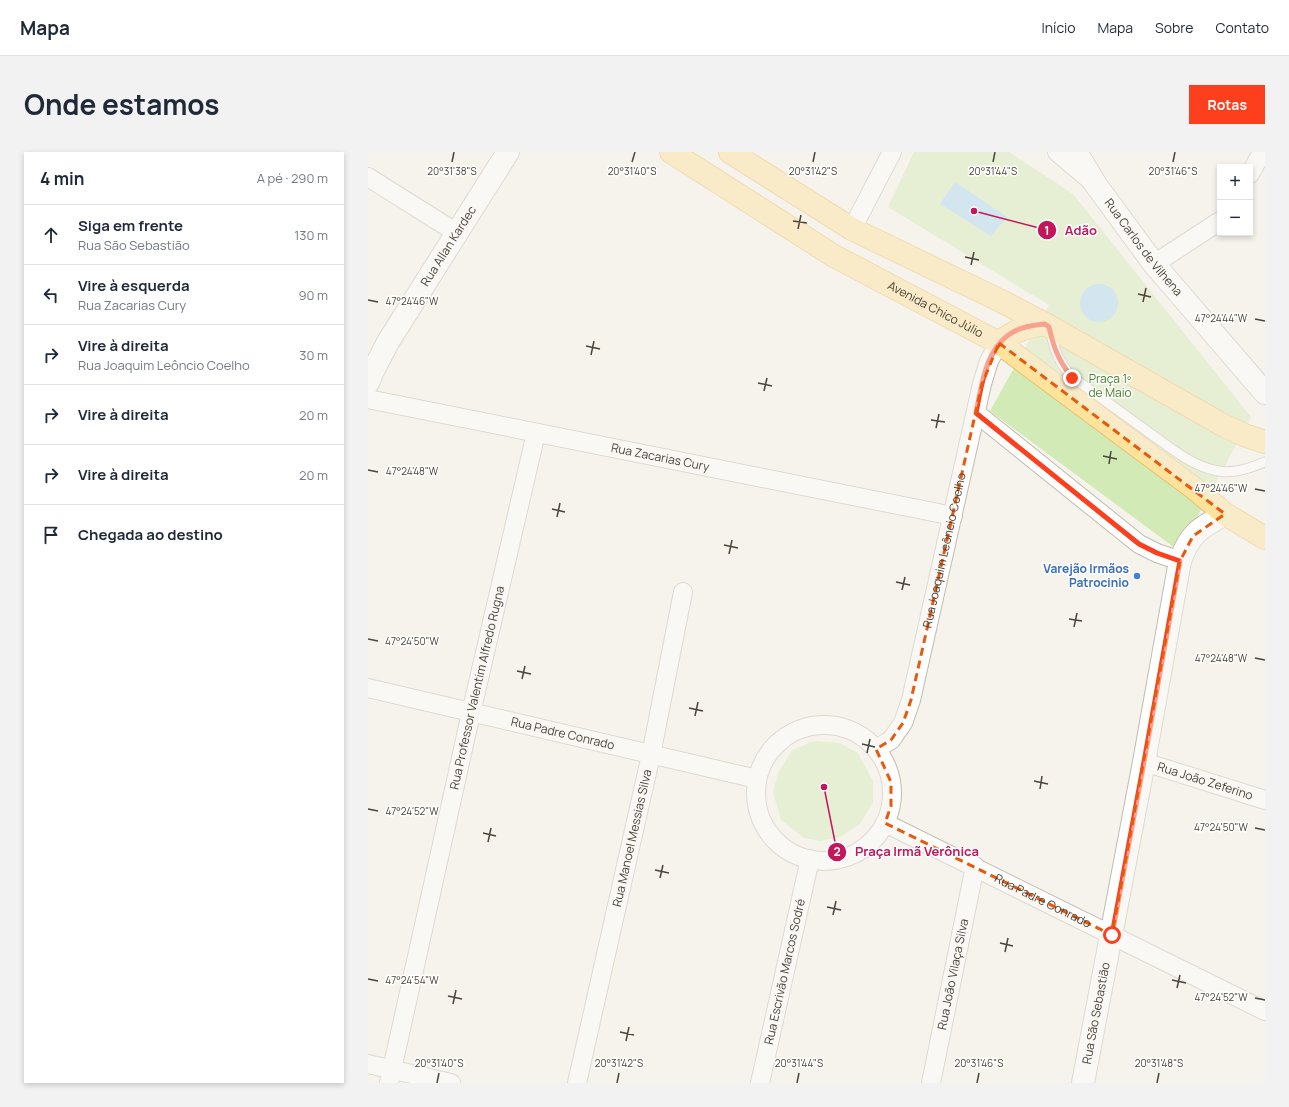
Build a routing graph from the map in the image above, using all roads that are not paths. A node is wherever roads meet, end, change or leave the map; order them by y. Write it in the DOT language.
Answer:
graph roads {
  1 [pos="508,152"];
  2 [pos="892,152"];
  3 [pos="1057,152"];
  4 [pos="1076,152"];
  5 [pos="1262,152"];
  6 [pos="672,153"];
  7 [pos="731,153"];
  8 [pos="1253,168"];
  9 [pos="368,177"];
  10 [pos="1096,185"];
  11 [pos="1217,223"];
  12 [pos="852,229"];
  13 [pos="457,232"];
  14 [pos="1154,264"];
  15 [pos="1047,325"];
  16 [pos="999,343"];
  17 [pos="368,383"];
  18 [pos="1265,393"];
  19 [pos="368,399"];
  20 [pos="976,413"];
  21 [pos="536,433"];
  22 [pos="1265,442"];
  23 [pos="1265,462"];
  24 [pos="1225,514"];
  25 [pos="953,516"];
  26 [pos="1265,538"];
  27 [pos="1180,561"];
  28 [pos="683,592"];
  29 [pos="368,688"];
  30 [pos="471,713"];
  31 [pos="876,749"];
  32 [pos="651,755"];
  33 [pos="1144,762"];
  34 [pos="757,778"];
  35 [pos="1265,800"];
  36 [pos="885,823"];
  37 [pos="810,860"];
  38 [pos="974,866"];
  39 [pos="1112,935"];
  40 [pos="1265,1010"];
  41 [pos="368,1064"];
  42 [pos="390,1076"];
  43 [pos="451,1083"];
  44 [pos="577,1083"];
  45 [pos="760,1083"];
  46 [pos="931,1083"];
  47 [pos="1083,1083"];
  1 -- 13 [label="street, Rua Allan Kardec"];
  2 -- 12 [label="street"];
  3 -- 10 [label="street"];
  4 -- 10 [label="street, Rua Carlos de Vilhena"];
  5 -- 8 [label="street"];
  6 -- 7 [label="main road"];
  6 -- 16 [label="main road, Avenida Chico Júlio"];
  7 -- 12 [label="main road"];
  9 -- 13 [label="street"];
  10 -- 14 [label="street, Rua Carlos de Vilhena"];
  11 -- 14 [label="street"];
  12 -- 15 [label="main road"];
  13 -- 17 [label="street, Rua Allan Kardec"];
  14 -- 18 [label="street, Rua Carlos de Vilhena"];
  15 -- 16 [label="main road"];
  15 -- 22 [label="main road"];
  15 -- 23 [label="lane"];
  16 -- 20 [label="street, Rua Joaquim Leôncio Coelho"];
  16 -- 24 [label="main road, Avenida Chico Júlio"];
  19 -- 21 [label="street, Rua Zacarias Cury"];
  20 -- 25 [label="street, Rua Joaquim Leôncio Coelho"];
  20 -- 27 [label="street"];
  21 -- 25 [label="street, Rua Zacarias Cury"];
  21 -- 30 [label="street, Rua Professor Valentim Alfredo Rugna"];
  24 -- 26 [label="main road, Avenida Chico Júlio"];
  24 -- 27 [label="street, Rua São Sebastião"];
  25 -- 31 [label="street, Rua Joaquim Leôncio Coelho"];
  27 -- 33 [label="street, Rua São Sebastião"];
  28 -- 32 [label="street, Rua Manoel Messias Silva"];
  29 -- 30 [label="street, Rua Padre Conrado"];
  30 -- 32 [label="street, Rua Padre Conrado"];
  30 -- 42 [label="street, Rua Professor Valentim Alfredo Rugna"];
  31 -- 34 [label="street"];
  31 -- 36 [label="street"];
  32 -- 34 [label="street, Rua Padre Conrado"];
  32 -- 44 [label="street, Rua Manoel Messias Silva"];
  33 -- 35 [label="street, Rua João Zeferino"];
  33 -- 39 [label="street, Rua São Sebastião"];
  34 -- 37 [label="street"];
  36 -- 37 [label="street"];
  36 -- 38 [label="street, Rua Padre Conrado"];
  37 -- 45 [label="street, Rua Escrivão Marcos Sodré"];
  38 -- 39 [label="street, Rua Padre Conrado"];
  38 -- 46 [label="street, Rua João Vilaça Silva"];
  39 -- 40 [label="street, Rua Padre Conrado"];
  39 -- 47 [label="street, Rua São Sebastião"];
  41 -- 42 [label="street"];
  42 -- 43 [label="street"];
}
